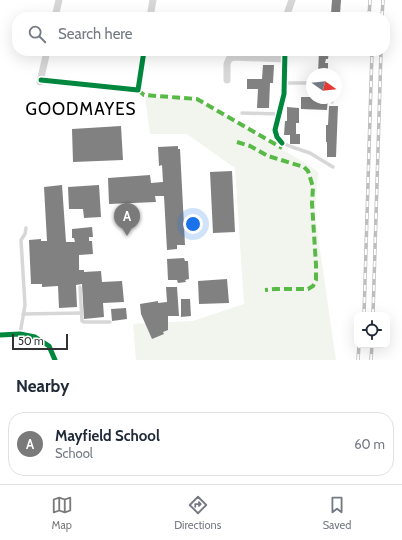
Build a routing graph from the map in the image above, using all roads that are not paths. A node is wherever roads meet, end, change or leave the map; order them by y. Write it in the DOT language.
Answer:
graph roads {
  1 [pos="59,0"];
  2 [pos="153,0"];
  3 [pos="292,0"];
  4 [pos="56,12"];
  5 [pos="151,12"];
  6 [pos="288,12"];
  7 [pos="46,56"];
  8 [pos="143,56"];
  9 [pos="285,59"];
  10 [pos="227,80"];
  11 [pos="284,82"];
  12 [pos="306,83"];
  13 [pos="242,113"];
  14 [pos="279,114"];
  15 [pos="282,143"];
  16 [pos="333,167"];
  17 [pos="26,228"];
  18 [pos="80,287"];
  19 [pos="81,313"];
  20 [pos="23,314"];
  21 [pos="110,322"];
  22 [pos="20,334"];
  23 [pos="0,335"];
  24 [pos="55,360"];
  1 -- 4 [label="street"];
  2 -- 5 [label="street"];
  3 -- 6 [label="street"];
  7 -- 8 [label="street"];
  9 -- 10 [label="street"];
  9 -- 11 [label="street"];
  11 -- 12 [label="lane"];
  11 -- 14 [label="street"];
  13 -- 14 [label="lane"];
  14 -- 15 [label="street"];
  15 -- 16 [label="lane"];
  17 -- 20 [label="lane"];
  18 -- 19 [label="lane"];
  19 -- 20 [label="lane"];
  19 -- 21 [label="lane"];
  20 -- 22 [label="lane"];
  22 -- 23 [label="street"];
  22 -- 24 [label="street"];
}
